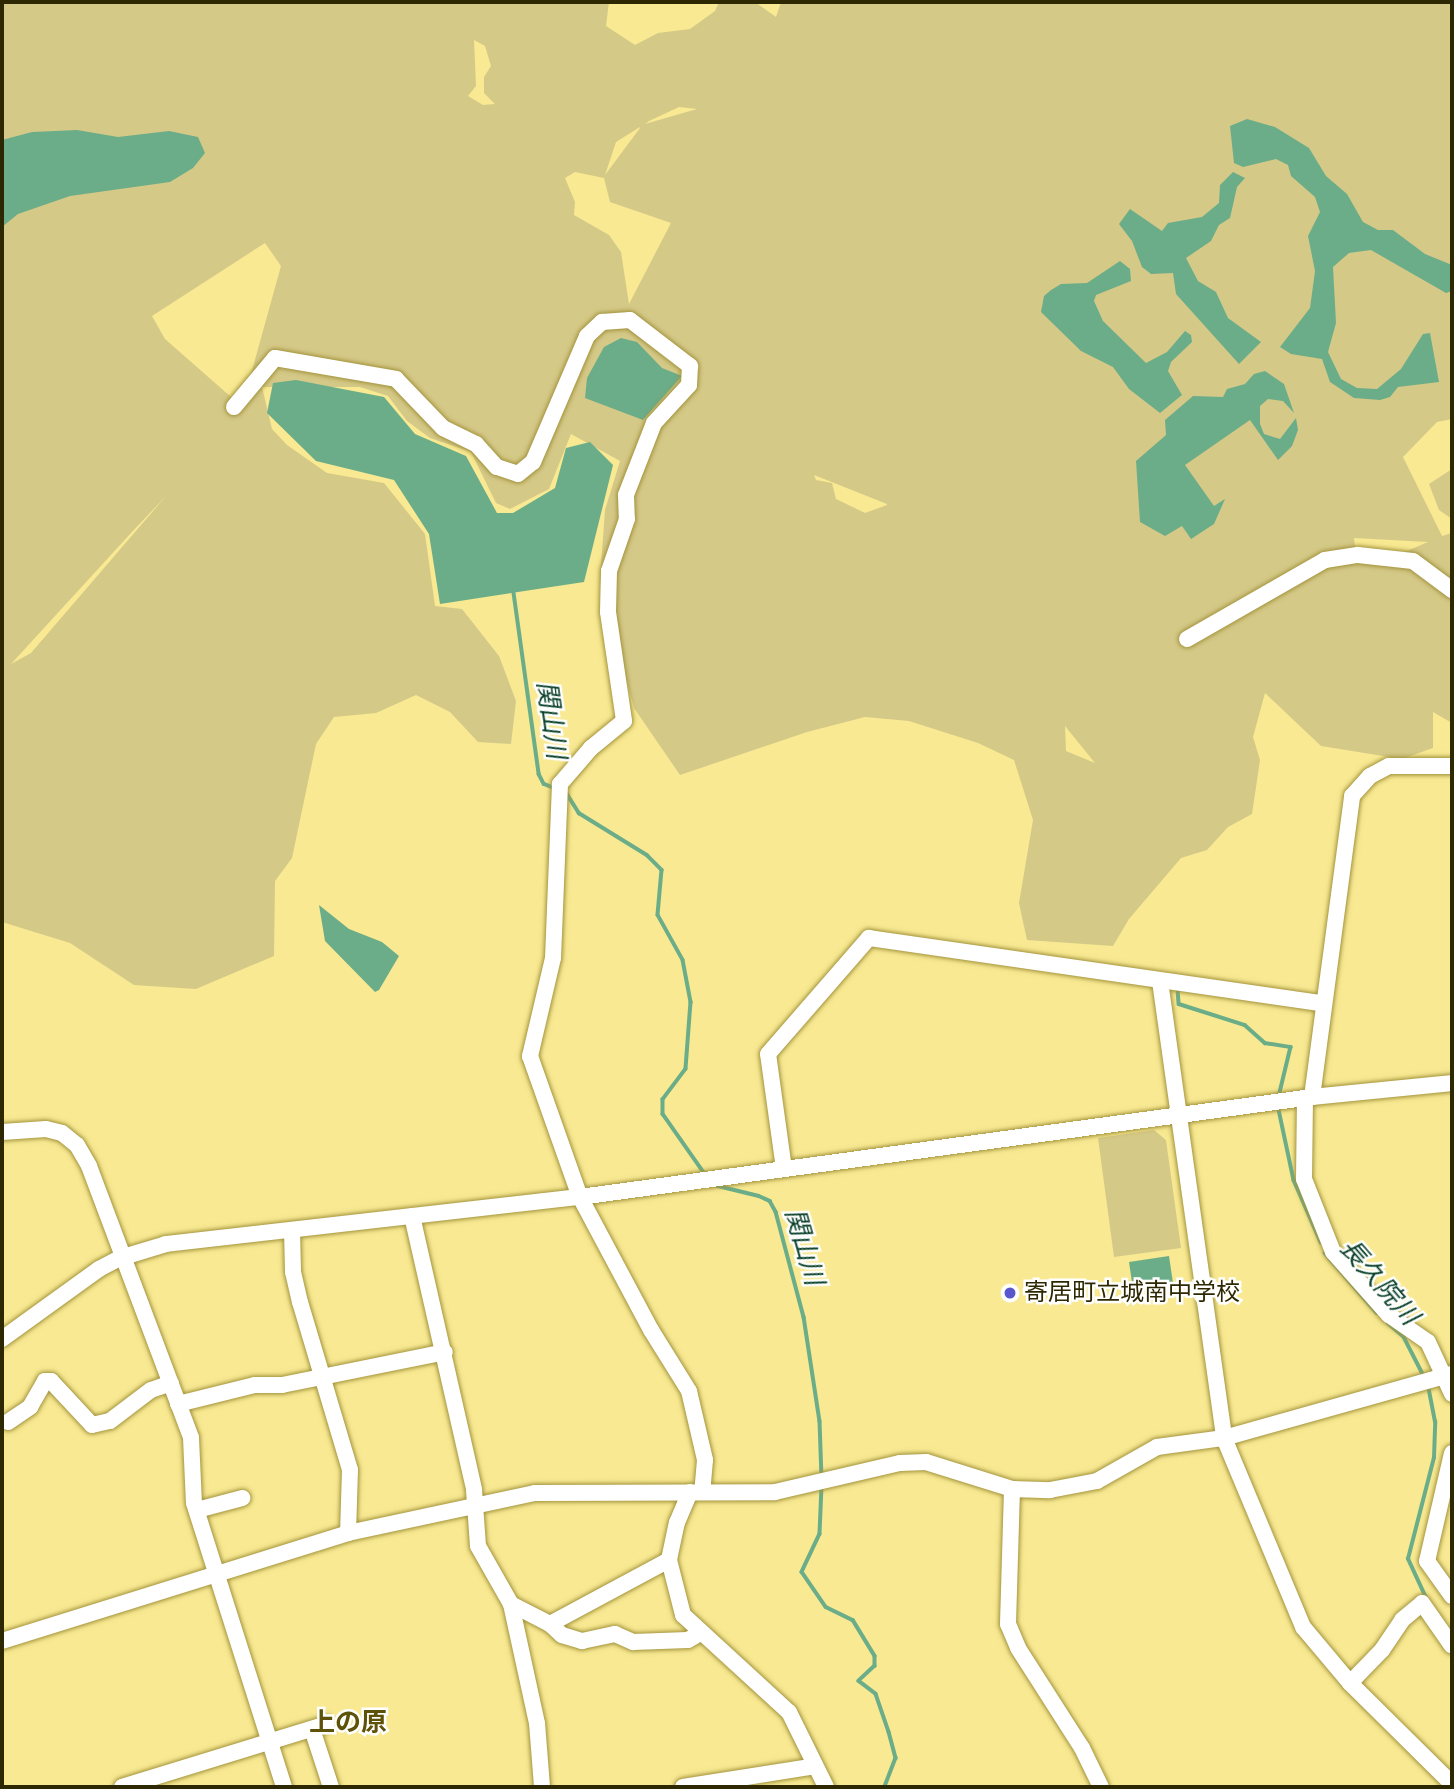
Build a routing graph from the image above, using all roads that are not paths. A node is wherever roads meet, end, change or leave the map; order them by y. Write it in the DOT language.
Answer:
graph roads {
  1 [pos="234,407"];
  2 [pos="1452,590"];
  3 [pos="1187,639"];
  4 [pos="1452,766"];
  5 [pos="1160,981"];
  6 [pos="1322,1003"];
  7 [pos="1452,1083"];
  8 [pos="1309,1097"];
  9 [pos="1179,1115"];
  10 [pos="2,1132"];
  11 [pos="784,1169"];
  12 [pos="580,1197"];
  13 [pos="412,1216"];
  14 [pos="292,1230"];
  15 [pos="120,1258"];
  16 [pos="2,1339"];
  17 [pos="445,1352"];
  18 [pos="1449,1375"];
  19 [pos="321,1376"];
  20 [pos="171,1383"];
  21 [pos="1452,1394"];
  22 [pos="178,1404"];
  23 [pos="4,1420"];
  24 [pos="1224,1438"];
  25 [pos="1452,1453"];
  26 [pos="1012,1489"];
  27 [pos="696,1492"];
  28 [pos="242,1498"];
  29 [pos="477,1504"];
  30 [pos="197,1510"];
  31 [pos="348,1533"];
  32 [pos="669,1560"];
  33 [pos="217,1572"];
  34 [pos="1452,1595"];
  35 [pos="511,1604"];
  36 [pos="550,1624"];
  37 [pos="700,1633"];
  38 [pos="2,1641"];
  39 [pos="1452,1646"];
  40 [pos="1350,1682"];
  41 [pos="268,1741"];
  42 [pos="815,1766"];
  43 [pos="1452,1784"];
  44 [pos="122,1787"];
  45 [pos="284,1787"];
  46 [pos="331,1787"];
  47 [pos="542,1787"];
  48 [pos="683,1787"];
  49 [pos="826,1787"];
  50 [pos="1101,1787"];
  1 -- 12 [label="street"];
  2 -- 3 [label="street"];
  4 -- 6 [label="street"];
  5 -- 6 [label="street"];
  5 -- 9 [label="street"];
  5 -- 11 [label="street"];
  6 -- 8 [label="street"];
  7 -- 8 [label="street"];
  8 -- 9 [label="street"];
  8 -- 18 [label="street"];
  9 -- 11 [label="street"];
  9 -- 24 [label="street"];
  10 -- 15 [label="street"];
  11 -- 12 [label="street"];
  12 -- 13 [label="street"];
  12 -- 27 [label="street"];
  13 -- 14 [label="street"];
  13 -- 17 [label="street"];
  14 -- 15 [label="street"];
  14 -- 19 [label="street"];
  15 -- 16 [label="street"];
  15 -- 20 [label="street"];
  17 -- 19 [label="street"];
  17 -- 29 [label="street"];
  18 -- 21 [label="street"];
  18 -- 24 [label="street"];
  19 -- 22 [label="street"];
  19 -- 31 [label="street"];
  20 -- 22 [label="street"];
  20 -- 23 [label="street"];
  22 -- 30 [label="street"];
  24 -- 26 [label="street"];
  24 -- 40 [label="street"];
  25 -- 34 [label="street"];
  26 -- 27 [label="street"];
  26 -- 50 [label="street"];
  27 -- 29 [label="street"];
  27 -- 32 [label="street"];
  28 -- 30 [label="street"];
  29 -- 31 [label="street"];
  29 -- 35 [label="street"];
  30 -- 33 [label="street"];
  31 -- 33 [label="street"];
  32 -- 36 [label="street"];
  32 -- 37 [label="street"];
  33 -- 38 [label="street"];
  33 -- 41 [label="street"];
  35 -- 36 [label="street"];
  35 -- 47 [label="street"];
  36 -- 37 [label="street"];
  37 -- 42 [label="street"];
  39 -- 40 [label="street"];
  40 -- 43 [label="street"];
  41 -- 44 [label="street"];
  41 -- 45 [label="street"];
  41 -- 46 [label="street"];
  42 -- 48 [label="street"];
  42 -- 49 [label="street"];
}
